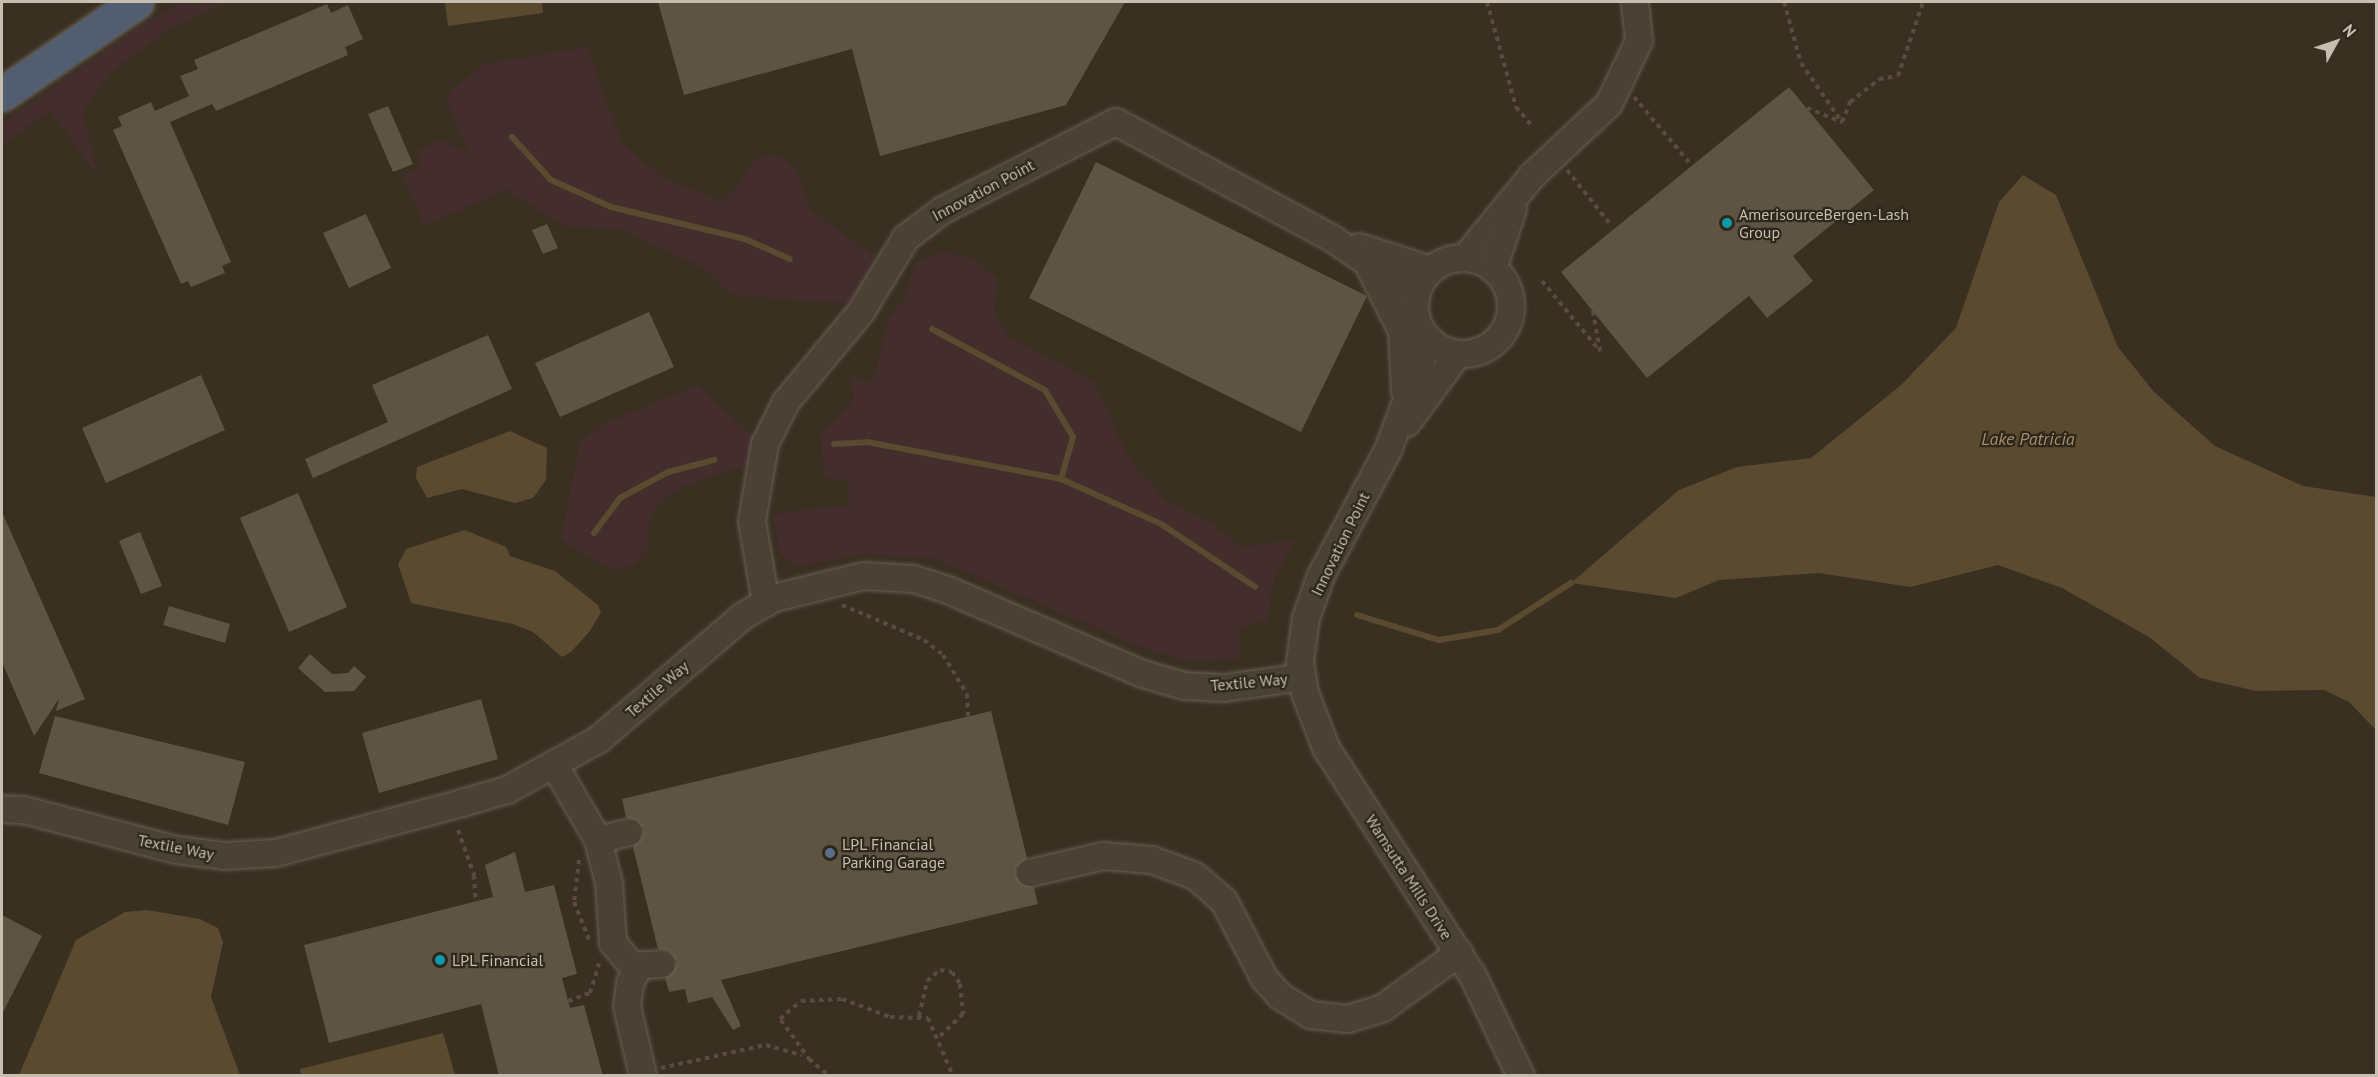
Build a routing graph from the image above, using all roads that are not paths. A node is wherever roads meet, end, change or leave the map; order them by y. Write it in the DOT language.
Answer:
graph roads {
  1 [pos="137,2"];
  2 [pos="1635,2"];
  3 [pos="2,94"];
  4 [pos="1517,197"];
  5 [pos="1333,239"];
  6 [pos="1465,258"];
  7 [pos="1364,260"];
  8 [pos="1493,269"];
  9 [pos="1431,270"];
  10 [pos="1416,296"];
  11 [pos="1429,340"];
  12 [pos="1458,354"];
  13 [pos="1404,406"];
  14 [pos="1388,450"];
  15 [pos="766,603"];
  16 [pos="1302,677"];
  17 [pos="555,766"];
  18 [pos="2,809"];
  19 [pos="629,832"];
  20 [pos="589,847"];
  21 [pos="1030,873"];
  22 [pos="1459,954"];
  23 [pos="643,1074"];
  24 [pos="1521,1076"];
  1 -- 3 [label="highway"];
  2 -- 4 [label="street"];
  4 -- 6 [label="street"];
  4 -- 8 [label="street"];
  5 -- 7 [label="street, Innovation Point"];
  5 -- 9 [label="street, Innovation Point"];
  5 -- 15 [label="street, Innovation Point"];
  6 -- 8 [label="street"];
  6 -- 9 [label="street"];
  7 -- 10 [label="street, Innovation Point"];
  7 -- 13 [label="street"];
  8 -- 12 [label="street"];
  9 -- 10 [label="street"];
  10 -- 11 [label="street"];
  11 -- 12 [label="street"];
  11 -- 13 [label="street, Innovation Point"];
  12 -- 14 [label="street, Innovation Point"];
  13 -- 14 [label="street, Innovation Point"];
  14 -- 16 [label="street, Innovation Point"];
  15 -- 16 [label="street, Textile Way"];
  15 -- 17 [label="street, Textile Way"];
  16 -- 22 [label="street, Wamsutta Mills Drive"];
  17 -- 18 [label="street, Textile Way"];
  17 -- 20 [label="street"];
  19 -- 20 [label="street"];
  20 -- 23 [label="street"];
  21 -- 22 [label="street"];
  22 -- 24 [label="street, Wamsutta Mills Drive"];
}
